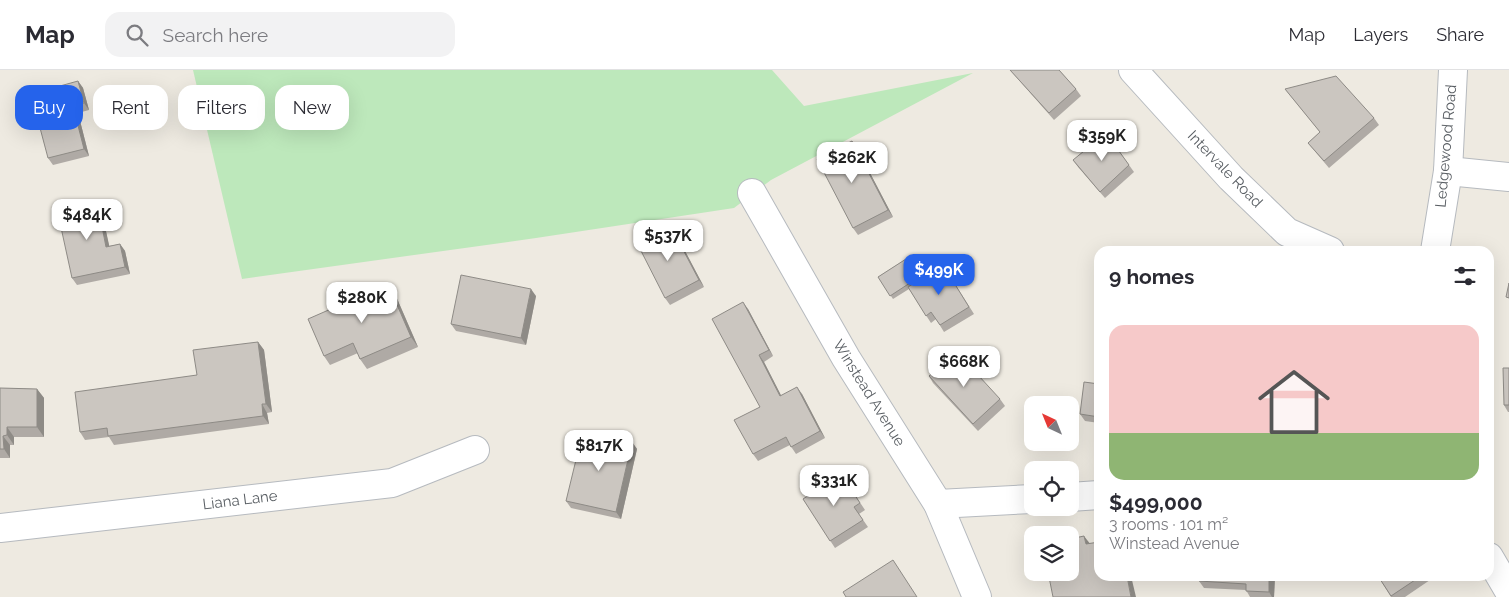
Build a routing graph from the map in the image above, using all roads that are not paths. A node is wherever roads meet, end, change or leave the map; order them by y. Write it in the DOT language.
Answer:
graph roads {
  1 [pos="1134,70"];
  2 [pos="1453,70"];
  3 [pos="1448,170"];
  4 [pos="1509,178"];
  5 [pos="752,193"];
  6 [pos="1319,246"];
  7 [pos="1435,246"];
  8 [pos="475,450"];
  9 [pos="1094,495"];
  10 [pos="1079,496"];
  11 [pos="1024,499"];
  12 [pos="938,504"];
  13 [pos="0,528"];
  14 [pos="1494,565"];
  15 [pos="1509,590"];
  16 [pos="977,597"];
  1 -- 6 [label="street, Intervale Road"];
  2 -- 3 [label="street, Ledgewood Road"];
  3 -- 4 [label="street"];
  3 -- 7 [label="street, Ledgewood Road"];
  5 -- 12 [label="street, Winstead Avenue"];
  8 -- 13 [label="street, Liana Lane"];
  9 -- 10 [label="street"];
  11 -- 12 [label="street"];
  12 -- 16 [label="street, Winstead Avenue"];
  14 -- 15 [label="street"];
}
